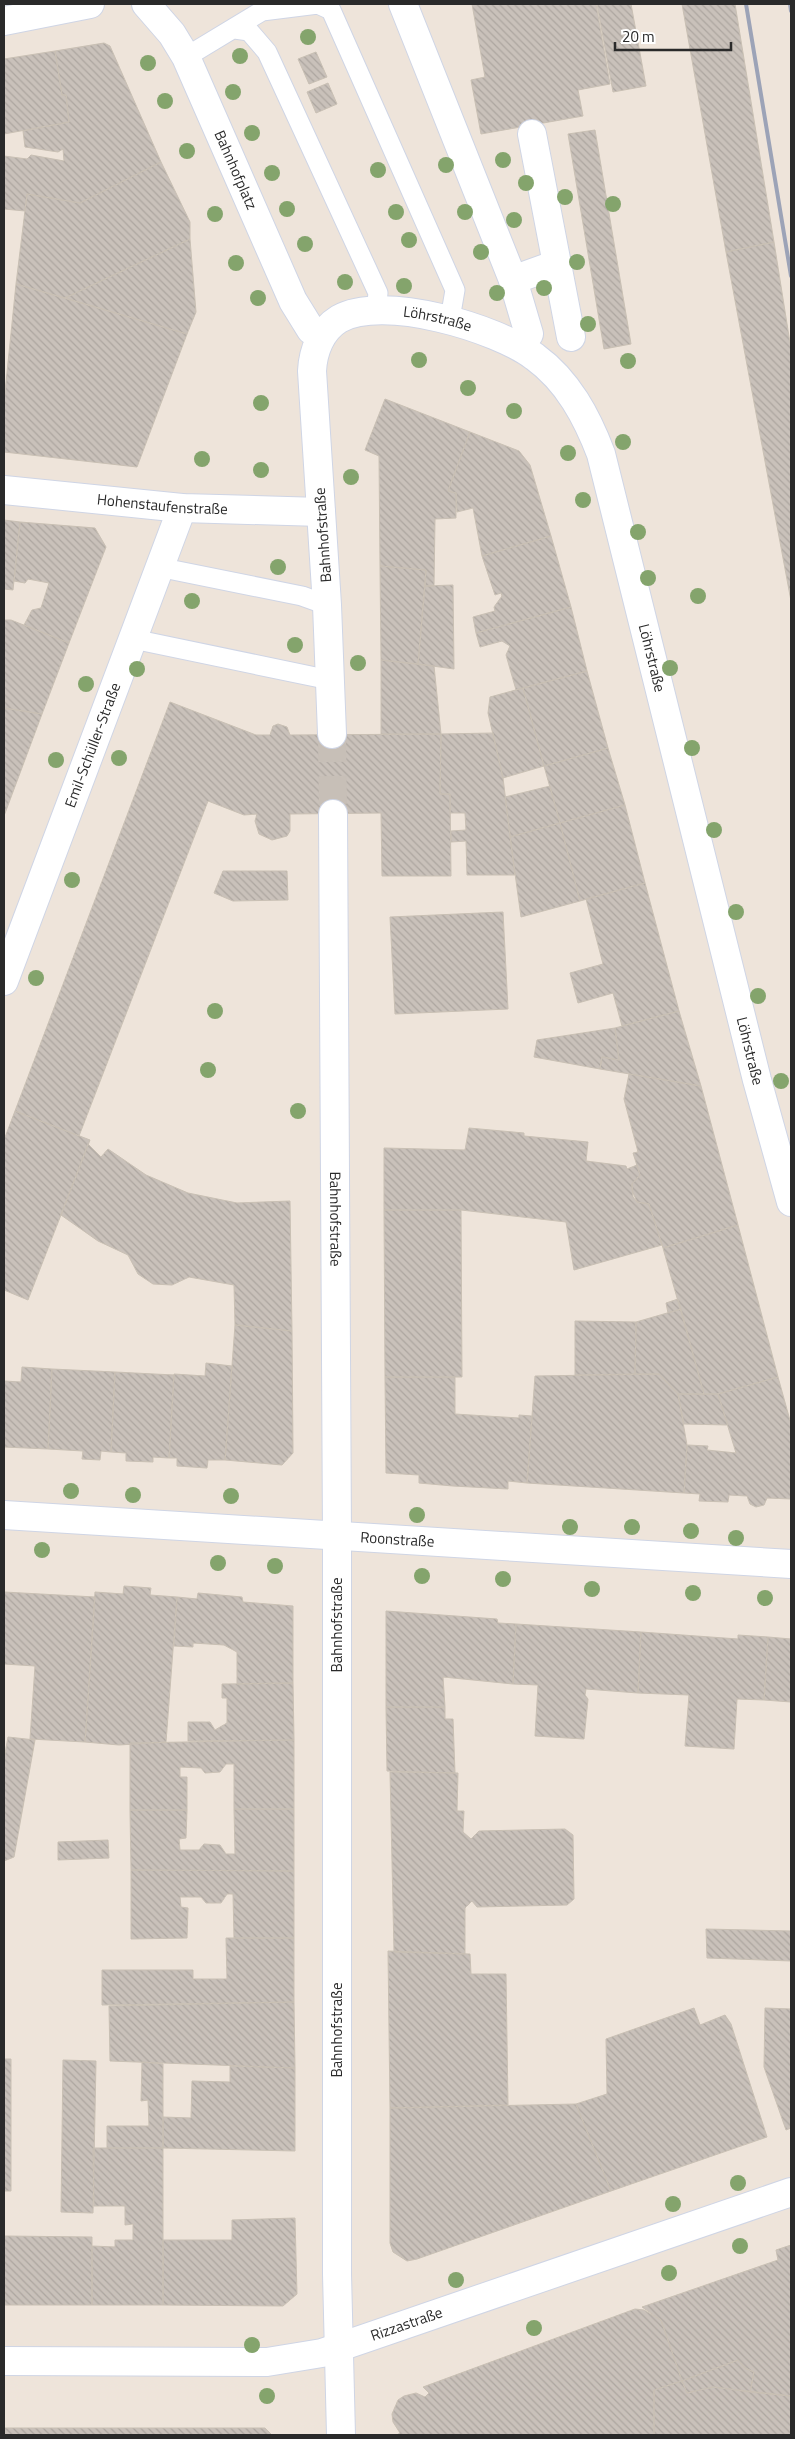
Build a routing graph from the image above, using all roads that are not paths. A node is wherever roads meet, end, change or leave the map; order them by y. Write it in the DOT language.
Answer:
graph roads {
  1 [pos="90,4"];
  2 [pos="146,4"];
  3 [pos="403,4"];
  4 [pos="4,21"];
  5 [pos="235,29"];
  6 [pos="186,57"];
  7 [pos="532,134"];
  8 [pos="557,264"];
  9 [pos="513,280"];
  10 [pos="376,312"];
  11 [pos="450,319"];
  12 [pos="529,334"];
  13 [pos="321,337"];
  14 [pos="571,337"];
  15 [pos="4,490"];
  16 [pos="182,508"];
  17 [pos="321,512"];
  18 [pos="157,570"];
  19 [pos="327,605"];
  20 [pos="133,639"];
  21 [pos="330,680"];
  22 [pos="332,734"];
  23 [pos="333,814"];
  24 [pos="4,980"];
  25 [pos="791,1202"];
  26 [pos="4,1515"];
  27 [pos="337,1536"];
  28 [pos="791,1564"];
  29 [pos="791,2192"];
  30 [pos="339,2347"];
  31 [pos="4,2360"];
  32 [pos="341,2435"];
  1 -- 4 [label="street"];
  2 -- 6 [label="street, Bahnhofplatz"];
  3 -- 9 [label="street"];
  5 -- 6 [label="lane"];
  5 -- 10 [label="lane"];
  5 -- 11 [label="lane"];
  6 -- 13 [label="street, Bahnhofplatz"];
  7 -- 8 [label="street"];
  8 -- 9 [label="street"];
  8 -- 14 [label="street"];
  9 -- 12 [label="street"];
  10 -- 11 [label="street, Löhrstraße"];
  10 -- 13 [label="street, Löhrstraße"];
  11 -- 25 [label="street, Löhrstraße"];
  13 -- 17 [label="street, Bahnhofstraße"];
  15 -- 16 [label="street, Hohenstaufenstraße"];
  16 -- 17 [label="street, Hohenstaufenstraße"];
  16 -- 18 [label="street, Emil-Schüller-Straße"];
  17 -- 19 [label="street, Bahnhofstraße"];
  18 -- 19 [label="lane"];
  18 -- 20 [label="street, Emil-Schüller-Straße"];
  19 -- 21 [label="street, Bahnhofstraße"];
  20 -- 21 [label="lane"];
  20 -- 24 [label="street, Emil-Schüller-Straße"];
  21 -- 22 [label="street, Bahnhofstraße"];
  23 -- 27 [label="street, Bahnhofstraße"];
  26 -- 27 [label="street, Roonstraße"];
  27 -- 28 [label="street, Roonstraße"];
  27 -- 30 [label="street, Bahnhofstraße"];
  29 -- 30 [label="street, Rizzastraße"];
  30 -- 31 [label="street, Rizzastraße"];
  30 -- 32 [label="street, Bahnhofstraße"];
}
